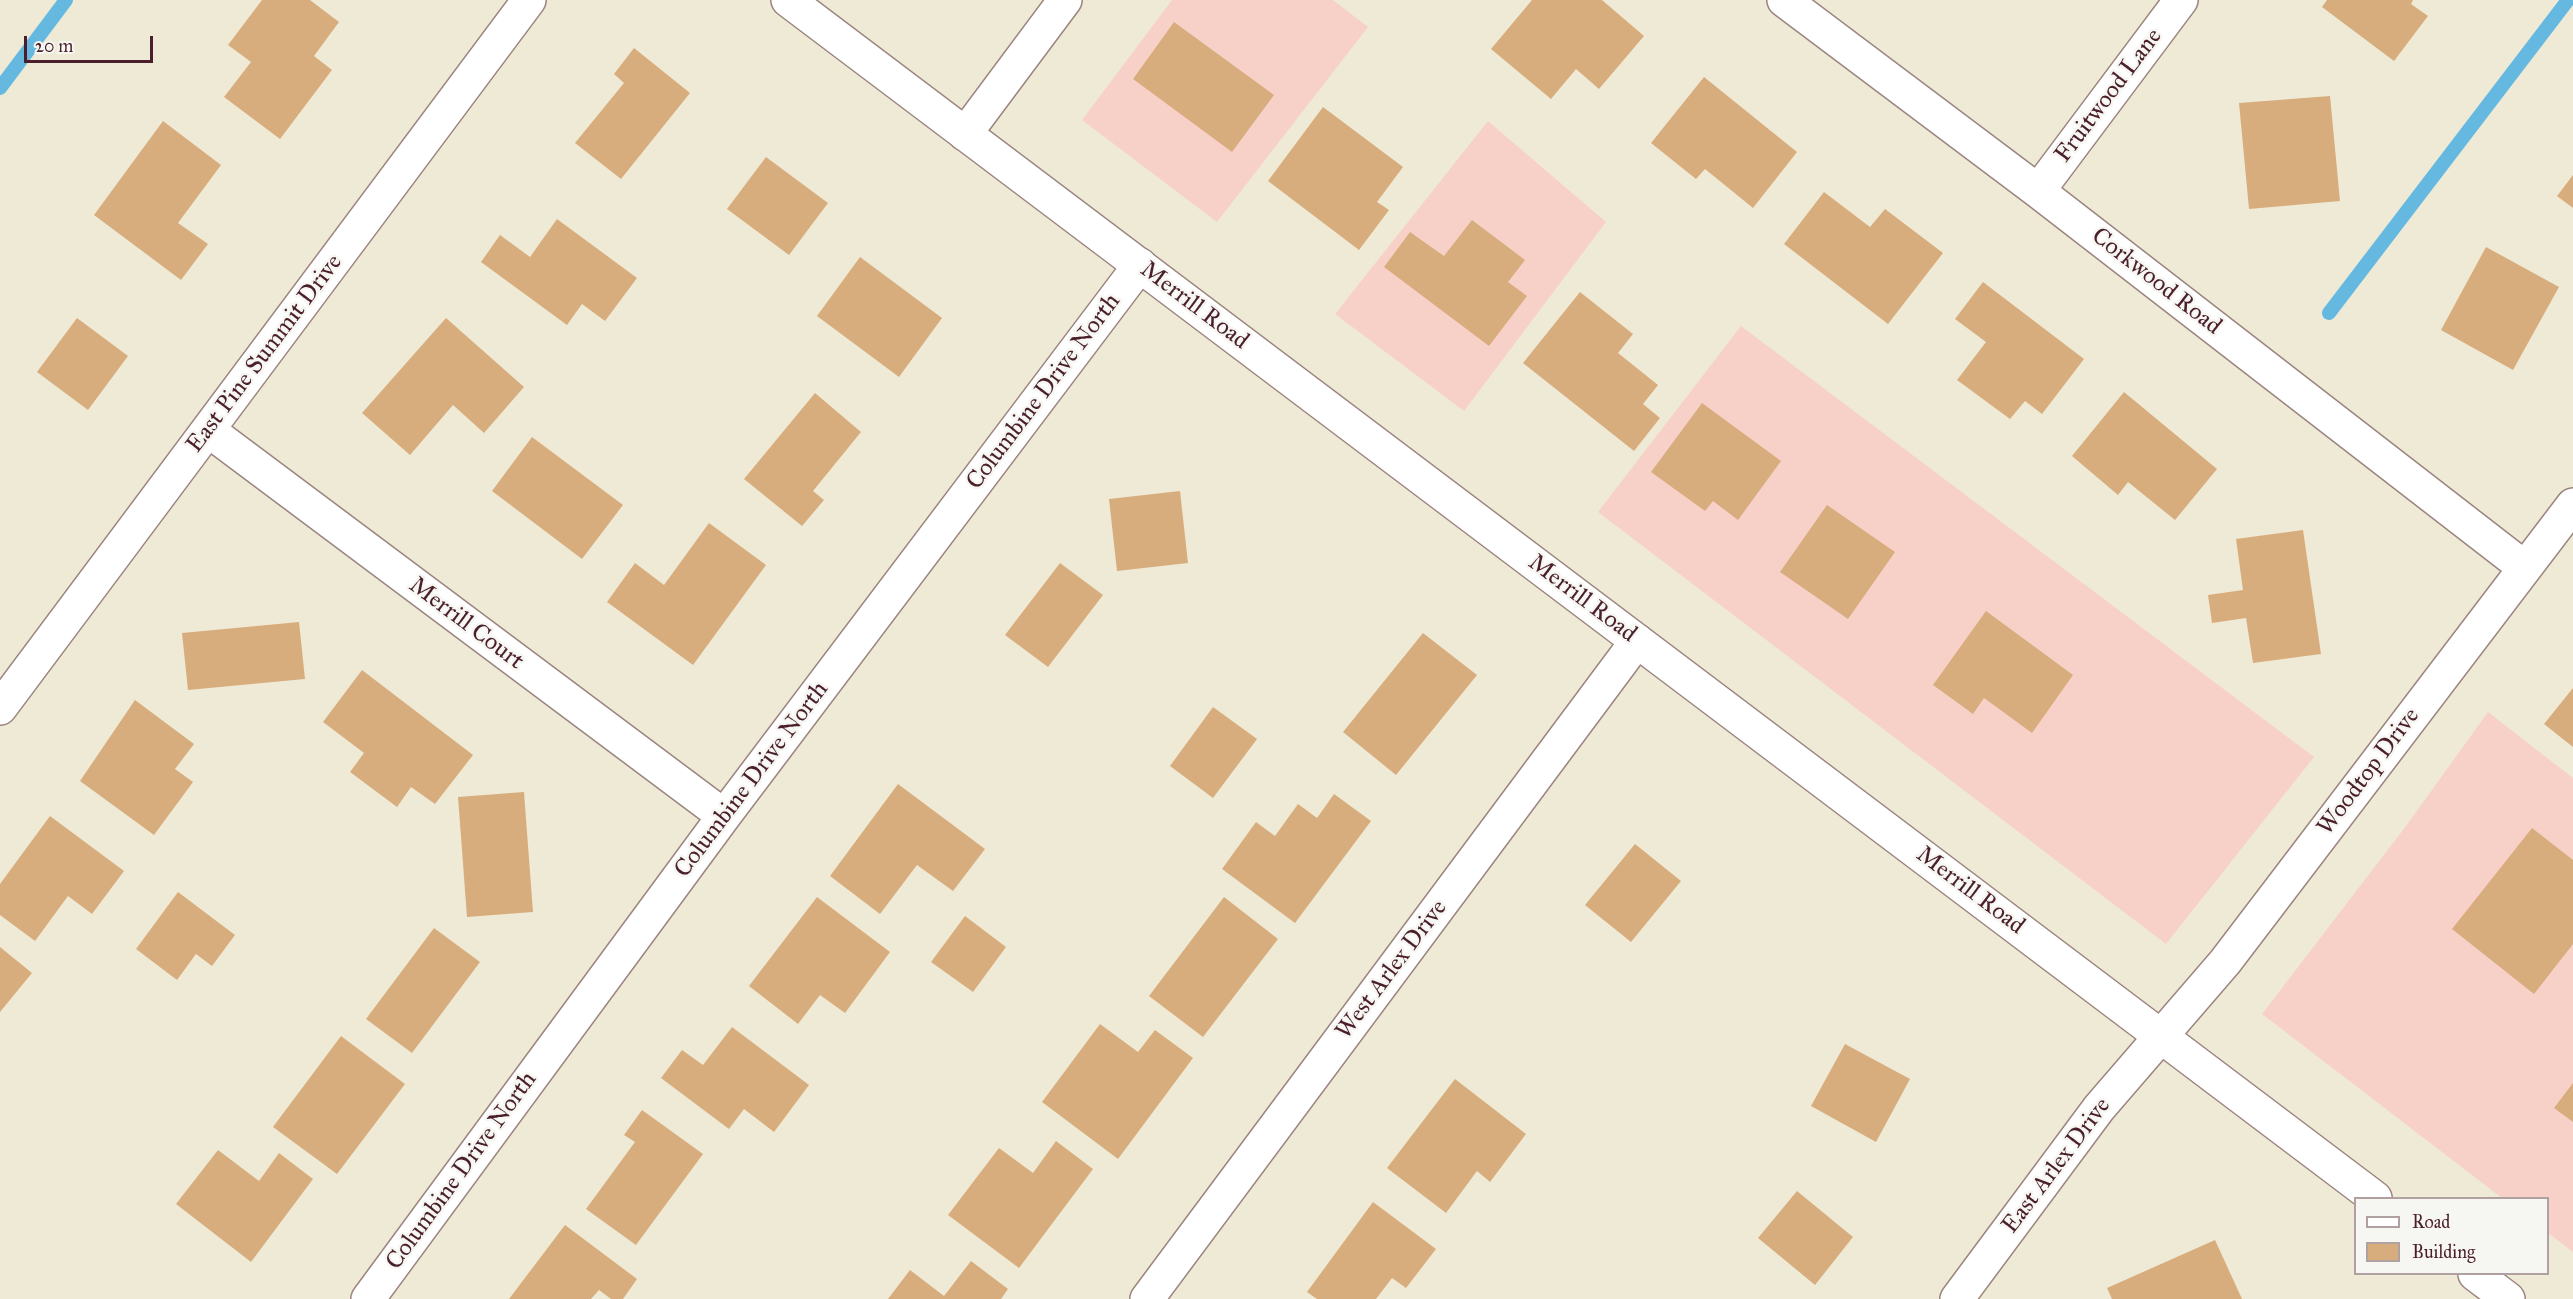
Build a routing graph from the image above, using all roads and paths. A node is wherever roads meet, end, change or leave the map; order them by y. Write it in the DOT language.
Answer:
graph roads {
  1 [pos="529,0"];
  2 [pos="788,0"];
  3 [pos="1065,0"];
  4 [pos="1784,0"];
  5 [pos="2181,0"];
  6 [pos="965,134"];
  7 [pos="2038,191"];
  8 [pos="1140,265"];
  9 [pos="208,430"];
  10 [pos="2573,505"];
  11 [pos="2525,568"];
  12 [pos="1637,641"];
  13 [pos="0,708"];
  14 [pos="724,816"];
  15 [pos="2161,1036"];
  16 [pos="2374,1197"];
  17 [pos="2476,1275"];
  18 [pos="368,1299"];
  19 [pos="1147,1299"];
  20 [pos="1957,1299"];
  21 [pos="2508,1299"];
  1 -- 9 [label="street, East Pine Summit Drive"];
  2 -- 6 [label="street, Merrill Road"];
  3 -- 6 [label="street"];
  4 -- 7 [label="street, Corkwood Road"];
  5 -- 7 [label="street, Fruitwood Lane"];
  6 -- 8 [label="street, Merrill Road"];
  7 -- 11 [label="street, Corkwood Road"];
  8 -- 12 [label="street, Merrill Road"];
  8 -- 14 [label="street, Columbine Drive North"];
  9 -- 13 [label="street, East Pine Summit Drive"];
  9 -- 14 [label="street, Merrill Court"];
  10 -- 11 [label="street, Woodtop Drive"];
  11 -- 15 [label="street, Woodtop Drive"];
  12 -- 15 [label="street, Merrill Road"];
  12 -- 19 [label="street, West Arlex Drive"];
  14 -- 18 [label="street, Columbine Drive North"];
  15 -- 16 [label="street, Merrill Road"];
  15 -- 20 [label="street, East Arlex Drive"];
  17 -- 21 [label="street"];
}
